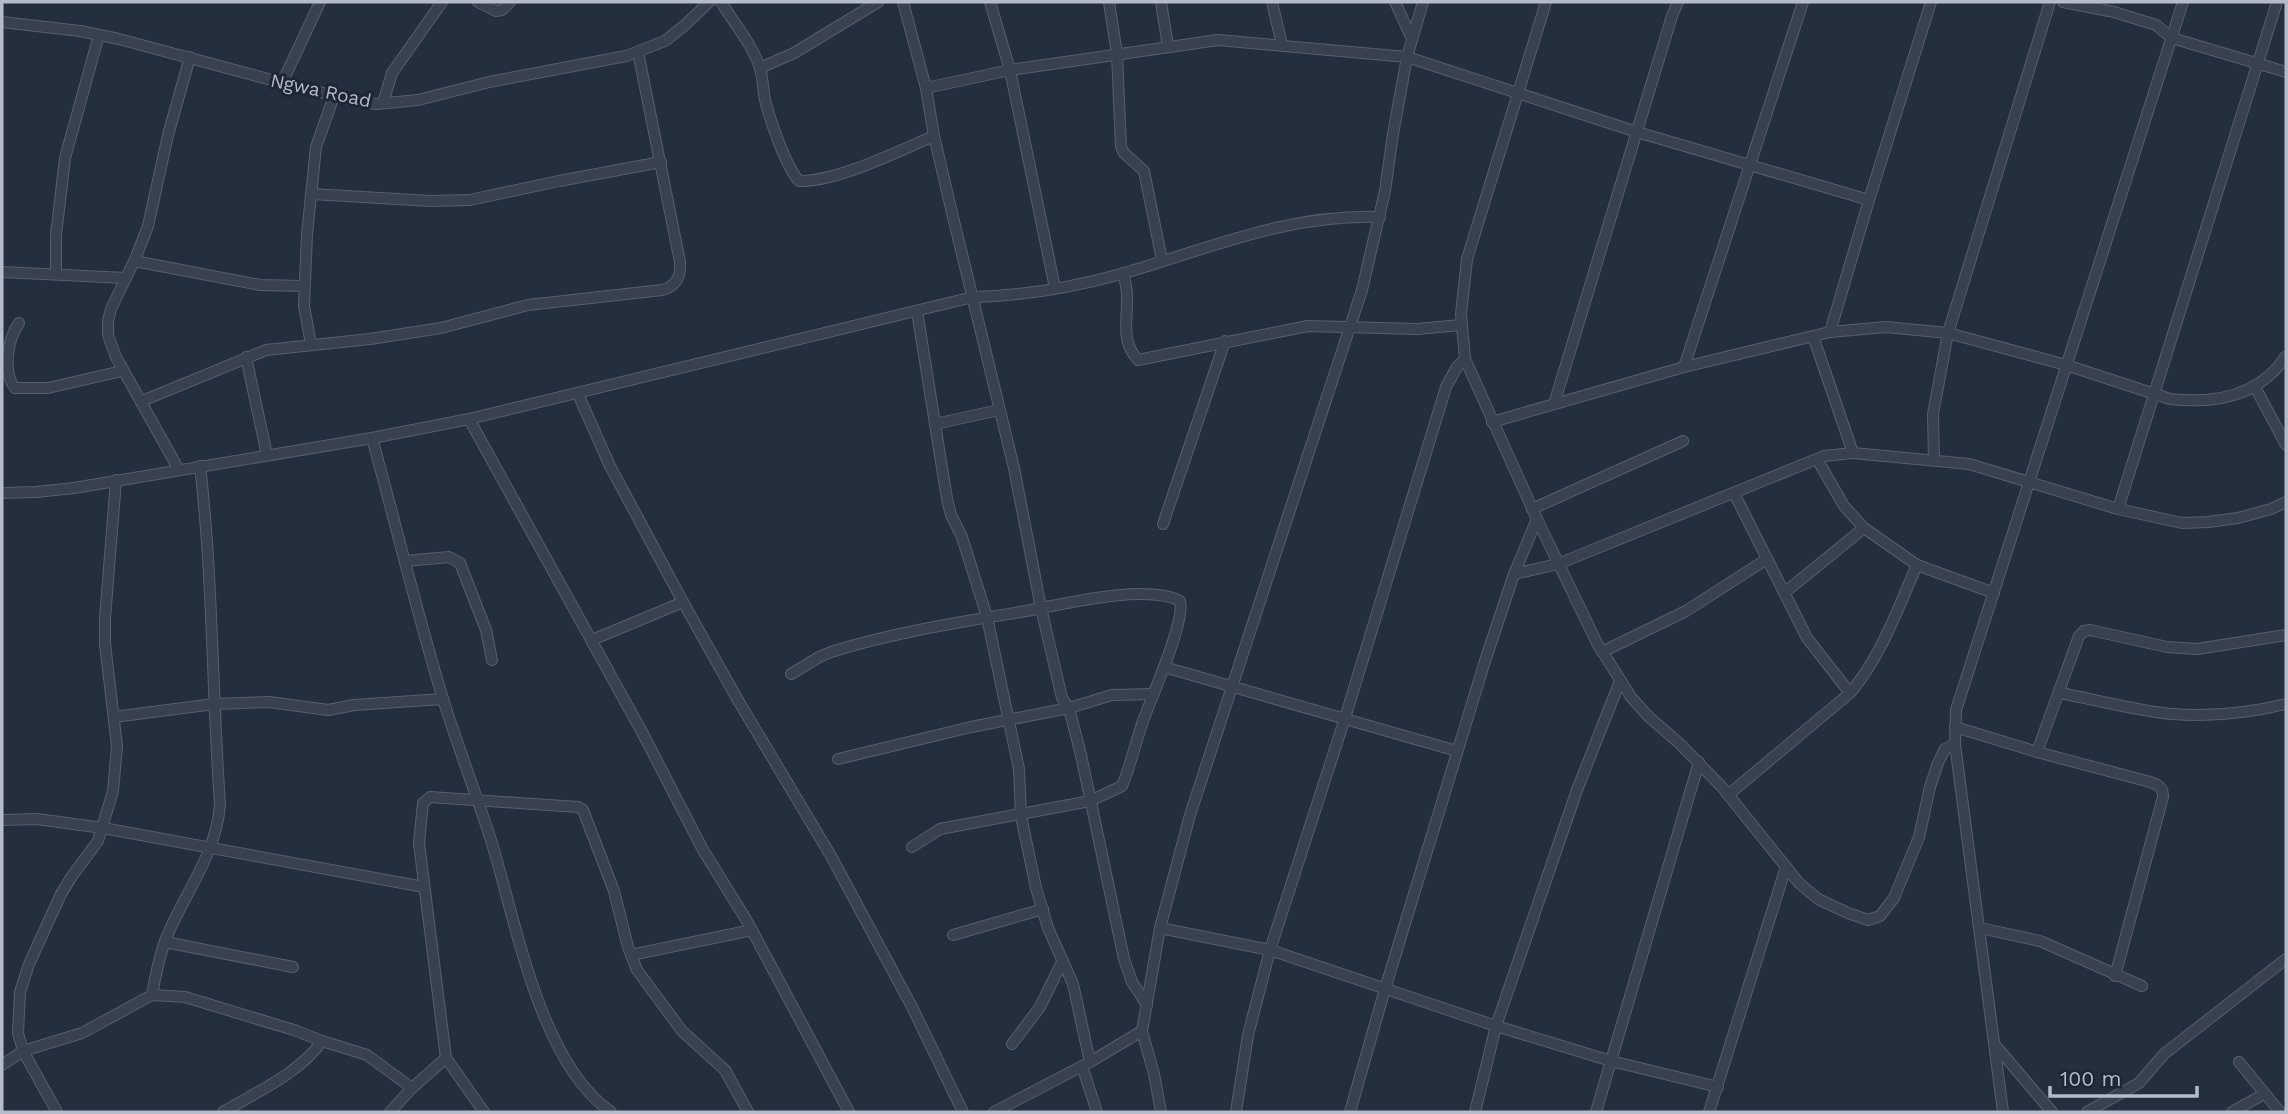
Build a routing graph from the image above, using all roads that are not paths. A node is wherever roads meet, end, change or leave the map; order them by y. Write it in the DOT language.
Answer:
graph roads {
  1 [pos="320,2"];
  2 [pos="442,2"];
  3 [pos="478,2"];
  4 [pos="510,2"];
  5 [pos="709,2"];
  6 [pos="721,2"];
  7 [pos="878,2"];
  8 [pos="903,2"];
  9 [pos="990,2"];
  10 [pos="1109,2"];
  11 [pos="1161,2"];
  12 [pos="1272,2"];
  13 [pos="1395,2"];
  14 [pos="1423,2"];
  15 [pos="1546,2"];
  16 [pos="1678,2"];
  17 [pos="1803,2"];
  18 [pos="1931,2"];
  19 [pos="2050,2"];
  20 [pos="2063,2"];
  21 [pos="2183,2"];
  22 [pos="2277,2"];
  23 [pos="2,22"];
  24 [pos="99,35"];
  25 [pos="2172,38"];
  26 [pos="1412,39"];
  27 [pos="1282,45"];
  28 [pos="1168,47"];
  29 [pos="638,52"];
  30 [pos="1117,54"];
  31 [pos="190,57"];
  32 [pos="1407,57"];
  33 [pos="2258,64"];
  34 [pos="760,68"];
  35 [pos="1010,70"];
  36 [pos="2286,72"];
  37 [pos="282,83"];
  38 [pos="926,88"];
  39 [pos="1518,92"];
  40 [pos="334,96"];
  41 [pos="383,103"];
  42 [pos="1637,132"];
  43 [pos="934,136"];
  44 [pos="661,162"];
  45 [pos="1751,166"];
  46 [pos="311,194"];
  47 [pos="1869,200"];
  48 [pos="1380,217"];
  49 [pos="1162,260"];
  50 [pos="134,261"];
  51 [pos="2,272"];
  52 [pos="1123,273"];
  53 [pos="56,274"];
  54 [pos="126,278"];
  55 [pos="303,286"];
  56 [pos="1055,288"];
  57 [pos="974,297"];
  58 [pos="916,311"];
  59 [pos="19,323"];
  60 [pos="1461,325"];
  61 [pos="1350,328"];
  62 [pos="1830,332"];
  63 [pos="1948,332"];
  64 [pos="1813,336"];
  65 [pos="1225,341"];
  66 [pos="312,344"];
  67 [pos="2286,356"];
  68 [pos="246,357"];
  69 [pos="1465,359"];
  70 [pos="2066,365"];
  71 [pos="1684,367"];
  72 [pos="122,371"];
  73 [pos="2255,387"];
  74 [pos="578,394"];
  75 [pos="2154,394"];
  76 [pos="142,401"];
  77 [pos="1554,404"];
  78 [pos="999,410"];
  79 [pos="469,419"];
  80 [pos="1492,422"];
  81 [pos="935,424"];
  82 [pos="372,438"];
  83 [pos="1683,441"];
  84 [pos="2286,445"];
  85 [pos="1853,453"];
  86 [pos="267,456"];
  87 [pos="1817,459"];
  88 [pos="1934,460"];
  89 [pos="200,466"];
  90 [pos="179,470"];
  91 [pos="116,480"];
  92 [pos="2029,483"];
  93 [pos="2,493"];
  94 [pos="1734,493"];
  95 [pos="2286,502"];
  96 [pos="2118,509"];
  97 [pos="1534,514"];
  98 [pos="1163,524"];
  99 [pos="1864,528"];
  100 [pos="1767,559"];
  101 [pos="405,561"];
  102 [pos="1558,564"];
  103 [pos="1917,565"];
  104 [pos="1514,574"];
  105 [pos="1784,593"];
  106 [pos="1994,593"];
  107 [pos="682,602"];
  108 [pos="1041,608"];
  109 [pos="987,618"];
  110 [pos="2286,635"];
  111 [pos="592,640"];
  112 [pos="1602,652"];
  113 [pos="492,660"];
  114 [pos="1164,667"];
  115 [pos="791,674"];
  116 [pos="1620,681"];
  117 [pos="1232,687"];
  118 [pos="1850,693"];
  119 [pos="2059,693"];
  120 [pos="1153,694"];
  121 [pos="443,699"];
  122 [pos="214,704"];
  123 [pos="2286,704"];
  124 [pos="1069,708"];
  125 [pos="114,717"];
  126 [pos="1345,718"];
  127 [pos="1009,719"];
  128 [pos="1955,727"];
  129 [pos="1955,744"];
  130 [pos="1457,751"];
  131 [pos="2037,752"];
  132 [pos="838,759"];
  133 [pos="1699,762"];
  134 [pos="1728,795"];
  135 [pos="477,799"];
  136 [pos="1090,802"];
  137 [pos="1021,816"];
  138 [pos="2,820"];
  139 [pos="103,828"];
  140 [pos="912,847"];
  141 [pos="210,848"];
  142 [pos="1786,867"];
  143 [pos="424,887"];
  144 [pos="1042,909"];
  145 [pos="1160,928"];
  146 [pos="1980,928"];
  147 [pos="752,930"];
  148 [pos="953,935"];
  149 [pos="165,942"];
  150 [pos="1269,950"];
  151 [pos="631,955"];
  152 [pos="2286,959"];
  153 [pos="1062,962"];
  154 [pos="293,967"];
  155 [pos="2115,976"];
  156 [pos="2142,986"];
  157 [pos="1385,989"];
  158 [pos="152,995"];
  159 [pos="1147,1005"];
  160 [pos="1496,1026"];
  161 [pos="1142,1031"];
  162 [pos="322,1041"];
  163 [pos="1012,1044"];
  164 [pos="1995,1045"];
  165 [pos="23,1051"];
  166 [pos="446,1058"];
  167 [pos="1611,1062"];
  168 [pos="2239,1062"];
  169 [pos="1086,1064"];
  170 [pos="2,1065"];
  171 [pos="1717,1087"];
  172 [pos="412,1088"];
  173 [pos="2264,1094"];
  174 [pos="57,1112"];
  175 [pos="223,1112"];
  176 [pos="390,1112"];
  177 [pos="484,1112"];
  178 [pos="611,1112"];
  179 [pos="748,1112"];
  180 [pos="849,1112"];
  181 [pos="963,1112"];
  182 [pos="994,1112"];
  183 [pos="1097,1112"];
  184 [pos="1161,1112"];
  185 [pos="1236,1112"];
  186 [pos="1350,1112"];
  187 [pos="1475,1112"];
  188 [pos="1596,1112"];
  189 [pos="1709,1112"];
  190 [pos="2003,1112"];
  191 [pos="2052,1112"];
  192 [pos="2087,1112"];
  193 [pos="2232,1112"];
  194 [pos="2280,1112"];
  1 -- 37 [label="street"];
  2 -- 41 [label="street"];
  3 -- 4 [label="street"];
  5 -- 29 [label="street, Ngwa Road"];
  6 -- 34 [label="street"];
  7 -- 34 [label="street"];
  8 -- 38 [label="street"];
  9 -- 35 [label="street"];
  10 -- 30 [label="street"];
  11 -- 28 [label="street"];
  12 -- 27 [label="street"];
  13 -- 26 [label="street"];
  14 -- 26 [label="street"];
  15 -- 39 [label="street"];
  16 -- 42 [label="street"];
  17 -- 45 [label="street"];
  18 -- 47 [label="street"];
  19 -- 63 [label="street"];
  20 -- 25 [label="street"];
  21 -- 25 [label="street"];
  22 -- 33 [label="street"];
  23 -- 24 [label="street, Ngwa Road"];
  24 -- 31 [label="street, Ngwa Road"];
  24 -- 53 [label="street"];
  25 -- 33 [label="street"];
  25 -- 70 [label="street"];
  26 -- 32 [label="street"];
  27 -- 28 [label="street"];
  27 -- 32 [label="street"];
  28 -- 30 [label="street"];
  29 -- 41 [label="street, Ngwa Road"];
  29 -- 44 [label="street"];
  30 -- 35 [label="street"];
  30 -- 49 [label="street"];
  31 -- 37 [label="street, Ngwa Road"];
  31 -- 50 [label="street"];
  32 -- 39 [label="street"];
  32 -- 48 [label="street"];
  33 -- 36 [label="street"];
  33 -- 75 [label="street"];
  34 -- 43 [label="street"];
  35 -- 38 [label="street"];
  35 -- 56 [label="street"];
  37 -- 40 [label="street, Ngwa Road"];
  38 -- 43 [label="street"];
  39 -- 42 [label="street"];
  39 -- 60 [label="street"];
  40 -- 41 [label="street, Ngwa Road"];
  40 -- 46 [label="street"];
  42 -- 45 [label="street"];
  42 -- 77 [label="street"];
  43 -- 57 [label="street"];
  44 -- 46 [label="street"];
  44 -- 66 [label="street"];
  45 -- 47 [label="street"];
  45 -- 71 [label="street"];
  46 -- 55 [label="street"];
  47 -- 62 [label="street"];
  48 -- 49 [label="street"];
  48 -- 61 [label="street"];
  49 -- 52 [label="street"];
  50 -- 54 [label="street"];
  50 -- 55 [label="street"];
  51 -- 53 [label="street"];
  52 -- 56 [label="street"];
  52 -- 65 [label="street"];
  53 -- 54 [label="street"];
  54 -- 72 [label="street"];
  55 -- 66 [label="street"];
  56 -- 57 [label="street"];
  57 -- 58 [label="street"];
  57 -- 78 [label="street"];
  58 -- 74 [label="street"];
  58 -- 81 [label="street"];
  59 -- 72 [label="street"];
  60 -- 61 [label="street"];
  60 -- 69 [label="street"];
  61 -- 65 [label="street"];
  61 -- 117 [label="street"];
  62 -- 63 [label="street"];
  62 -- 64 [label="street"];
  63 -- 70 [label="street"];
  63 -- 88 [label="street"];
  64 -- 71 [label="street"];
  64 -- 85 [label="street"];
  65 -- 98 [label="street"];
  66 -- 68 [label="street"];
  67 -- 73 [label="street"];
  68 -- 76 [label="street"];
  68 -- 86 [label="street"];
  69 -- 80 [label="street"];
  69 -- 126 [label="street"];
  70 -- 75 [label="street"];
  70 -- 92 [label="street"];
  71 -- 77 [label="street"];
  72 -- 76 [label="street"];
  73 -- 75 [label="street"];
  73 -- 84 [label="street"];
  74 -- 79 [label="street"];
  74 -- 107 [label="street"];
  75 -- 96 [label="street"];
  76 -- 90 [label="street"];
  77 -- 80 [label="street"];
  78 -- 81 [label="street"];
  78 -- 108 [label="street"];
  79 -- 82 [label="street"];
  79 -- 111 [label="street"];
  80 -- 97 [label="street"];
  81 -- 109 [label="street"];
  82 -- 86 [label="street"];
  82 -- 101 [label="street"];
  83 -- 97 [label="street"];
  85 -- 87 [label="street"];
  85 -- 88 [label="street"];
  86 -- 89 [label="street"];
  87 -- 94 [label="street"];
  87 -- 99 [label="street"];
  88 -- 92 [label="street"];
  89 -- 90 [label="street"];
  89 -- 122 [label="street"];
  90 -- 91 [label="street"];
  91 -- 93 [label="street"];
  91 -- 125 [label="street"];
  92 -- 96 [label="street"];
  92 -- 106 [label="street"];
  94 -- 100 [label="street"];
  94 -- 102 [label="street"];
  95 -- 96 [label="street"];
  97 -- 102 [label="street"];
  97 -- 104 [label="street"];
  99 -- 103 [label="street"];
  99 -- 105 [label="street"];
  100 -- 105 [label="street"];
  100 -- 112 [label="street"];
  101 -- 113 [label="street"];
  101 -- 121 [label="street"];
  102 -- 104 [label="street"];
  102 -- 112 [label="street"];
  103 -- 106 [label="street"];
  103 -- 118 [label="street"];
  104 -- 130 [label="street"];
  105 -- 118 [label="street"];
  106 -- 128 [label="street"];
  107 -- 111 [label="street"];
  107 -- 181 [label="street"];
  108 -- 109 [label="street"];
  108 -- 114 [label="street"];
  108 -- 124 [label="street"];
  109 -- 115 [label="street"];
  109 -- 127 [label="street"];
  110 -- 119 [label="street"];
  111 -- 147 [label="street"];
  112 -- 116 [label="street"];
  114 -- 117 [label="street"];
  114 -- 120 [label="street"];
  116 -- 133 [label="street"];
  116 -- 160 [label="street"];
  117 -- 126 [label="street"];
  117 -- 145 [label="street"];
  118 -- 134 [label="street"];
  119 -- 123 [label="street"];
  119 -- 131 [label="street"];
  120 -- 124 [label="street"];
  120 -- 136 [label="street"];
  121 -- 122 [label="street"];
  121 -- 135 [label="street"];
  122 -- 125 [label="street"];
  122 -- 141 [label="street"];
  124 -- 127 [label="street"];
  124 -- 136 [label="street"];
  125 -- 139 [label="street"];
  126 -- 130 [label="street"];
  126 -- 150 [label="street"];
  127 -- 132 [label="street"];
  127 -- 137 [label="street"];
  128 -- 129 [label="street"];
  128 -- 131 [label="street"];
  129 -- 142 [label="street"];
  129 -- 146 [label="street"];
  130 -- 157 [label="street"];
  131 -- 155 [label="street"];
  133 -- 134 [label="street"];
  133 -- 167 [label="street"];
  134 -- 142 [label="street"];
  135 -- 143 [label="street"];
  135 -- 151 [label="street"];
  135 -- 178 [label="street"];
  136 -- 137 [label="street"];
  136 -- 159 [label="street"];
  137 -- 140 [label="street"];
  137 -- 144 [label="street"];
  138 -- 139 [label="street"];
  139 -- 141 [label="street"];
  139 -- 165 [label="street"];
  141 -- 143 [label="street"];
  141 -- 149 [label="street"];
  142 -- 171 [label="street"];
  143 -- 166 [label="street"];
  144 -- 148 [label="street"];
  144 -- 153 [label="street"];
  145 -- 150 [label="street"];
  145 -- 159 [label="street"];
  146 -- 155 [label="street"];
  146 -- 164 [label="street"];
  147 -- 151 [label="street"];
  147 -- 180 [label="street"];
  149 -- 154 [label="street"];
  149 -- 158 [label="street"];
  150 -- 157 [label="street"];
  150 -- 185 [label="street"];
  151 -- 179 [label="street"];
  152 -- 192 [label="street"];
  153 -- 163 [label="street"];
  153 -- 169 [label="street"];
  155 -- 156 [label="street"];
  157 -- 160 [label="street"];
  157 -- 186 [label="street"];
  158 -- 162 [label="street"];
  158 -- 165 [label="street"];
  159 -- 161 [label="street"];
  160 -- 167 [label="street"];
  160 -- 187 [label="street"];
  161 -- 169 [label="street"];
  161 -- 184 [label="street"];
  162 -- 172 [label="street"];
  162 -- 175 [label="street"];
  164 -- 190 [label="street"];
  164 -- 191 [label="street"];
  165 -- 170 [label="street"];
  165 -- 174 [label="street"];
  166 -- 172 [label="street"];
  166 -- 177 [label="street"];
  167 -- 171 [label="street"];
  167 -- 188 [label="street"];
  168 -- 173 [label="street"];
  169 -- 182 [label="street"];
  169 -- 183 [label="street"];
  171 -- 189 [label="street"];
  172 -- 176 [label="street"];
  173 -- 193 [label="street"];
  173 -- 194 [label="street"];
}
